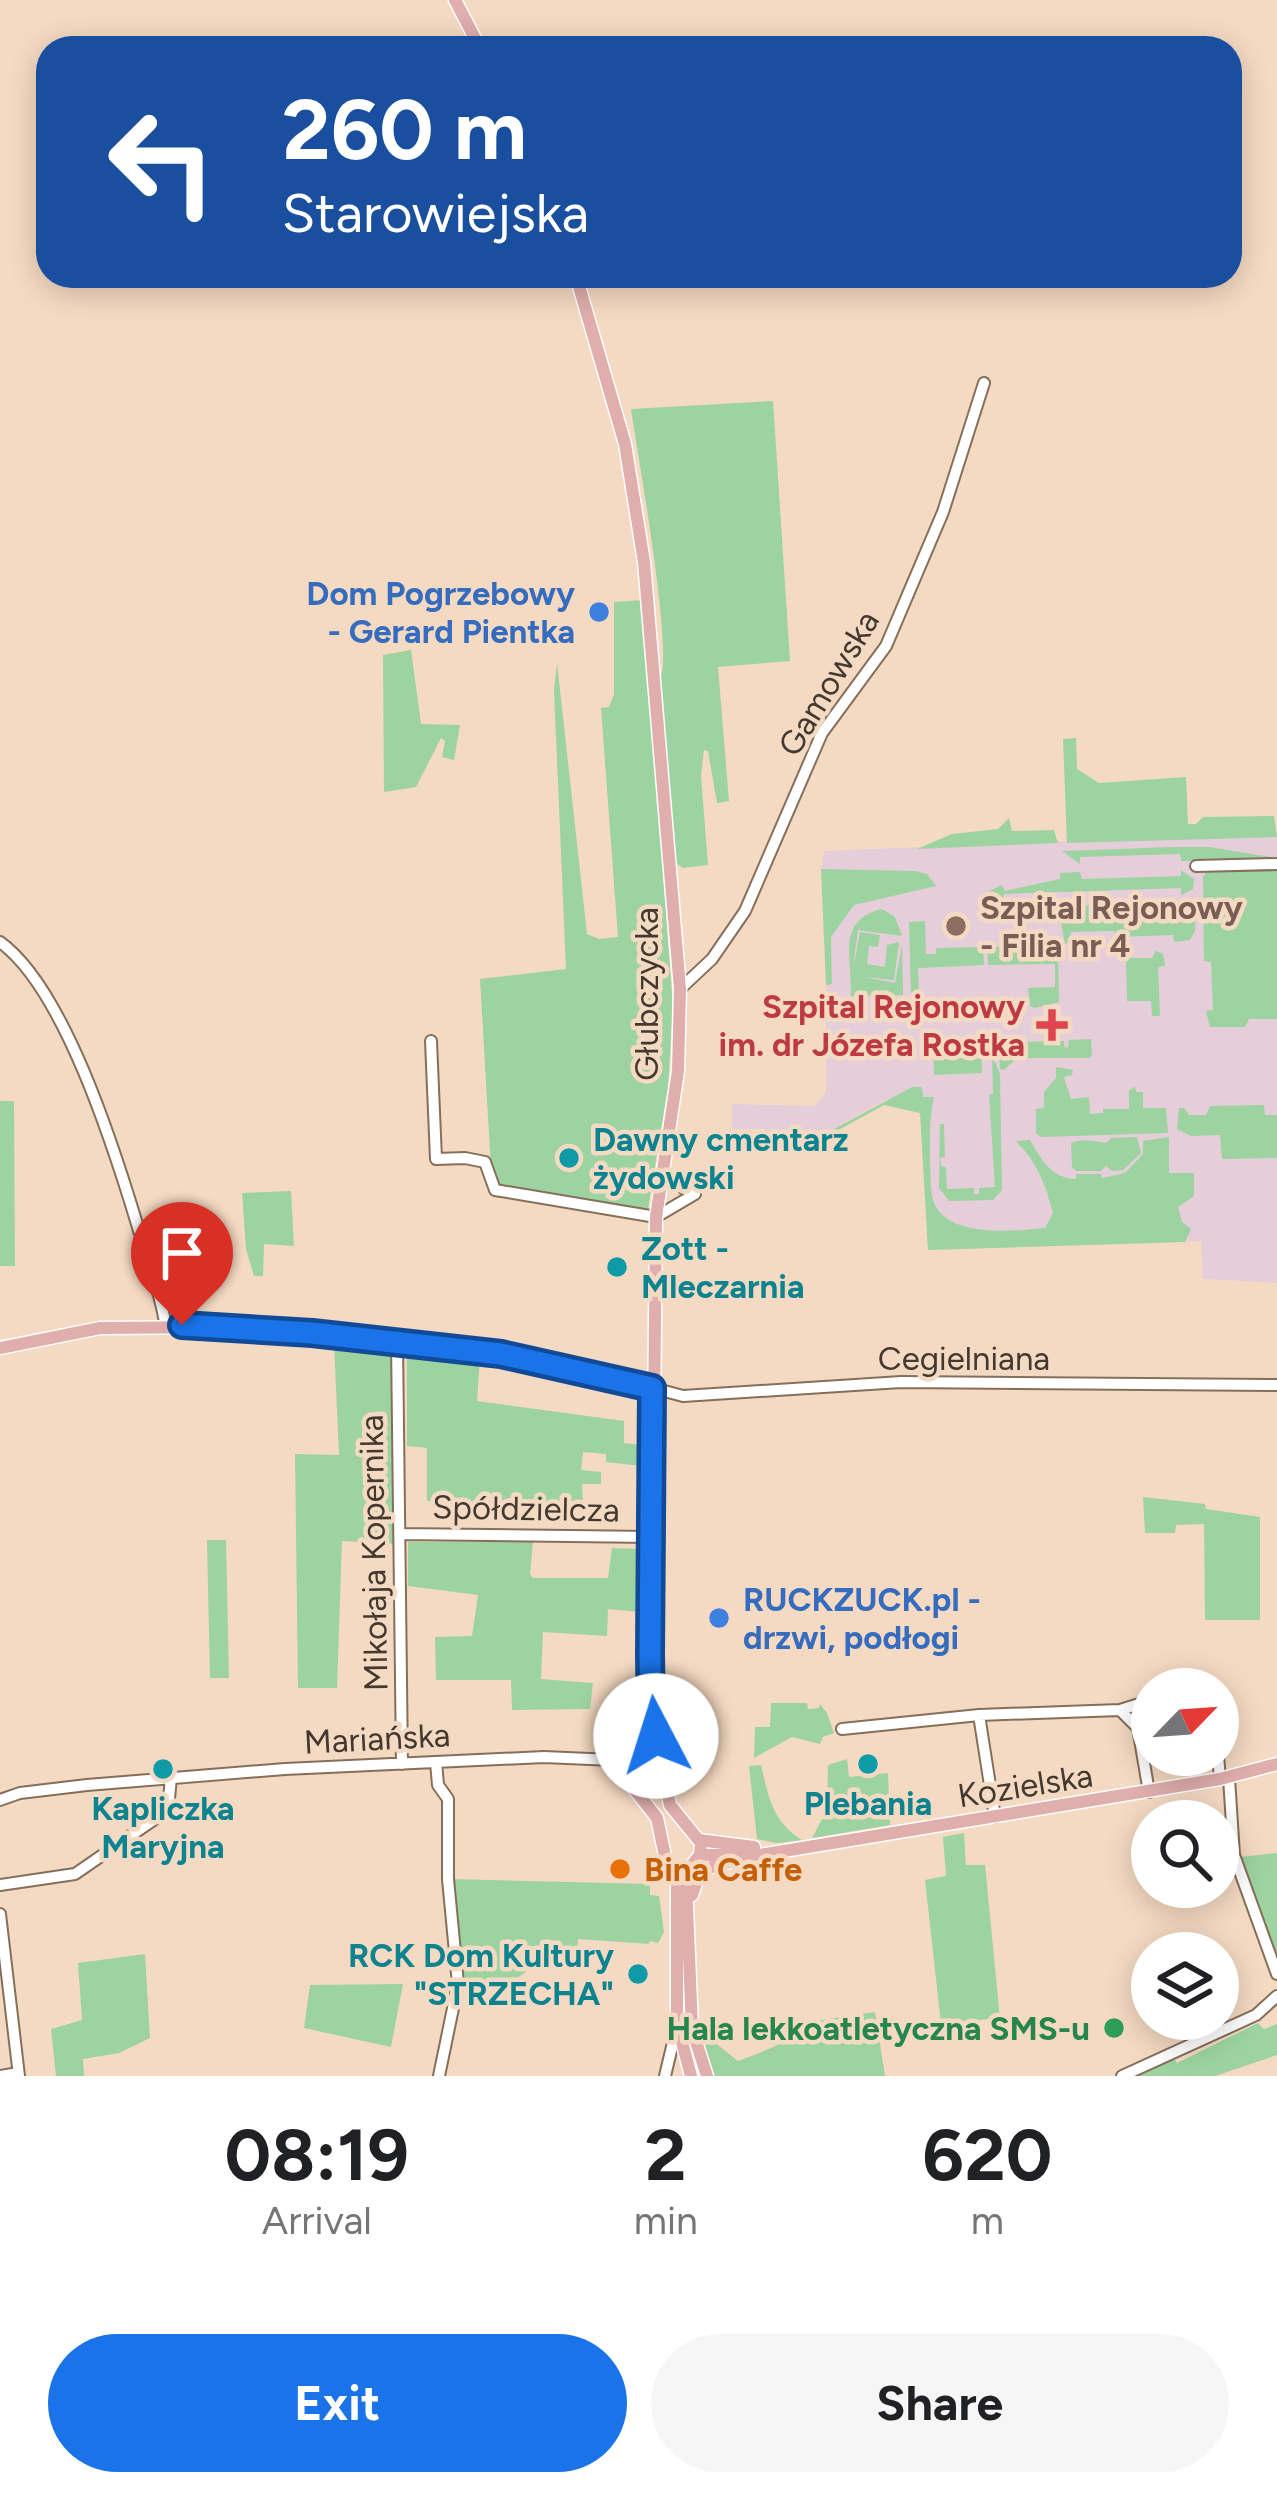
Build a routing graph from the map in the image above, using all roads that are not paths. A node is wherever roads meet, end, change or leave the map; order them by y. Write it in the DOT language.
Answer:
graph roads {
  1 [pos="455,0"];
  2 [pos="474,36"];
  3 [pos="580,288"];
  4 [pos="984,383"];
  5 [pos="1277,863"];
  6 [pos="1196,866"];
  7 [pos="0,942"];
  8 [pos="680,989"];
  9 [pos="431,1041"];
  10 [pos="661,1177"];
  11 [pos="656,1217"];
  12 [pos="165,1322"];
  13 [pos="397,1342"];
  14 [pos="0,1348"];
  15 [pos="1277,1385"];
  16 [pos="652,1388"];
  17 [pos="400,1534"];
  18 [pos="652,1537"];
  19 [pos="1131,1707"];
  20 [pos="1120,1710"];
  21 [pos="979,1715"];
  22 [pos="651,1720"];
  23 [pos="842,1729"];
  24 [pos="586,1760"];
  25 [pos="639,1760"];
  26 [pos="436,1762"];
  27 [pos="659,1762"];
  28 [pos="402,1764"];
  29 [pos="1277,1764"];
  30 [pos="628,1776"];
  31 [pos="1223,1776"];
  32 [pos="171,1777"];
  33 [pos="1224,1779"];
  34 [pos="1149,1792"];
  35 [pos="0,1799"];
  36 [pos="995,1817"];
  37 [pos="699,1840"];
  38 [pos="779,1850"];
  39 [pos="760,1855"];
  40 [pos="696,1860"];
  41 [pos="671,1864"];
  42 [pos="0,1885"];
  43 [pos="0,1914"];
  44 [pos="688,1916"];
  45 [pos="1277,1974"];
  46 [pos="1277,1996"];
  47 [pos="677,2023"];
  48 [pos="18,2074"];
  49 [pos="0,2076"];
  50 [pos="439,2076"];
  51 [pos="665,2076"];
  52 [pos="691,2076"];
  53 [pos="707,2076"];
  54 [pos="1122,2076"];
  1 -- 2 [label="main road"];
  3 -- 8 [label="main road, Głubczycka"];
  4 -- 8 [label="street, Gamowska"];
  5 -- 6 [label="street"];
  7 -- 12 [label="street"];
  8 -- 10 [label="main road, Głubczycka"];
  9 -- 11 [label="street"];
  10 -- 11 [label="main road, Głubczycka"];
  10 -- 11 [label="street"];
  11 -- 16 [label="main road, Głubczycka"];
  13 -- 14 [label="main road"];
  13 -- 16 [label="main road"];
  13 -- 17 [label="street, Mikołaja Kopernika"];
  15 -- 16 [label="street, Cegielniana"];
  16 -- 18 [label="main road, Głubczycka"];
  17 -- 18 [label="street, Spółdzielcza"];
  17 -- 28 [label="street, Mikołaja Kopernika"];
  18 -- 22 [label="main road, Głubczycka"];
  19 -- 20 [label="street"];
  20 -- 21 [label="street"];
  20 -- 34 [label="street"];
  21 -- 23 [label="street"];
  21 -- 36 [label="street"];
  22 -- 25 [label="main road, Głubczycka"];
  22 -- 27 [label="main road, Głubczycka"];
  24 -- 25 [label="street, Mariańska"];
  24 -- 26 [label="street, Mariańska"];
  24 -- 30 [label="street, Mariańska"];
  25 -- 27 [label="main road"];
  25 -- 30 [label="main road, Głubczycka"];
  26 -- 28 [label="street, Mariańska"];
  26 -- 50 [label="street"];
  27 -- 37 [label="main road, Głubczycka"];
  28 -- 32 [label="street, Mariańska"];
  29 -- 33 [label="main road, Kozielska"];
  30 -- 41 [label="main road"];
  31 -- 33 [label="street"];
  32 -- 35 [label="street, Mariańska"];
  32 -- 42 [label="street"];
  33 -- 34 [label="main road, Kozielska"];
  33 -- 45 [label="street"];
  34 -- 36 [label="main road, Kozielska"];
  36 -- 38 [label="main road, Kozielska"];
  37 -- 38 [label="main road, Kozielska"];
  37 -- 40 [label="main road"];
  38 -- 39 [label="main road, Kozielska"];
  39 -- 40 [label="main road, Kozielska"];
  39 -- 44 [label="main road"];
  40 -- 41 [label="main road, Kozielska"];
  40 -- 44 [label="main road"];
  41 -- 47 [label="main road"];
  43 -- 48 [label="street"];
  44 -- 53 [label="main road"];
  46 -- 54 [label="street"];
  47 -- 51 [label="street"];
  47 -- 52 [label="main road"];
  48 -- 49 [label="street"];
}
